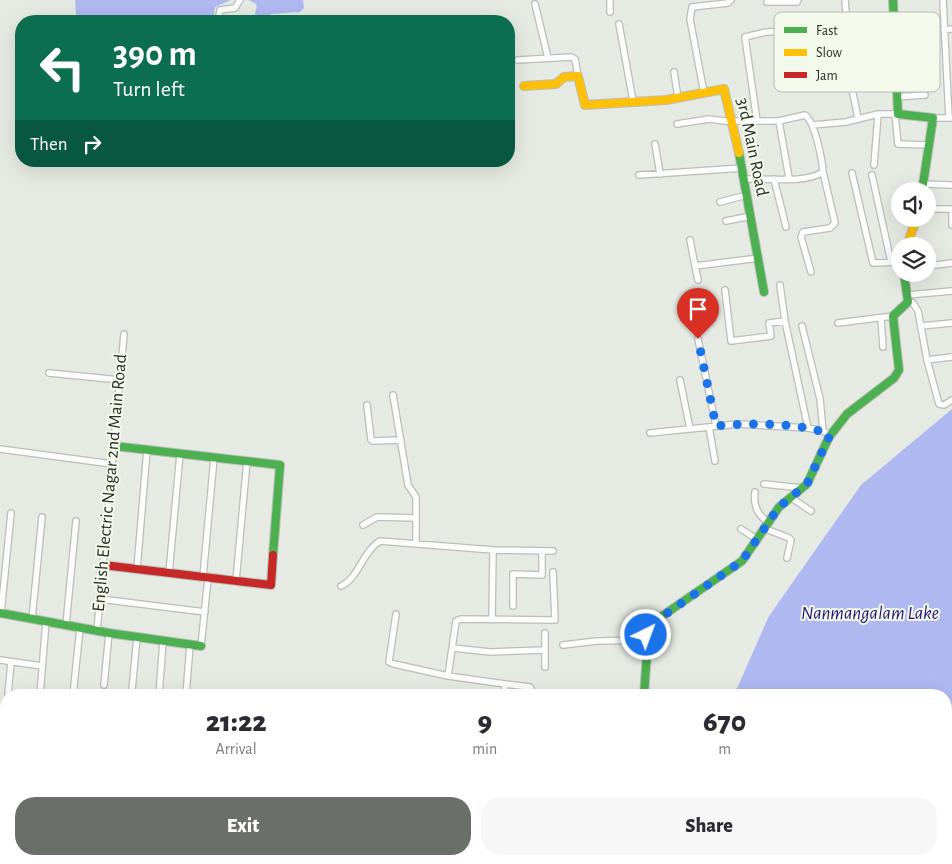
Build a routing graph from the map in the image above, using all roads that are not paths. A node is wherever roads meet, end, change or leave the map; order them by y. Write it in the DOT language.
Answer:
graph roads {
  1 [pos="240,0"];
  2 [pos="610,0"];
  3 [pos="731,0"];
  4 [pos="798,0"];
  5 [pos="943,0"];
  6 [pos="767,2"];
  7 [pos="535,4"];
  8 [pos="610,12"];
  9 [pos="219,15"];
  10 [pos="619,24"];
  11 [pos="952,29"];
  12 [pos="944,30"];
  13 [pos="774,32"];
  14 [pos="548,58"];
  15 [pos="518,60"];
  16 [pos="674,72"];
  17 [pos="578,76"];
  18 [pos="524,86"];
  19 [pos="854,92"];
  20 [pos="897,92"];
  21 [pos="704,93"];
  22 [pos="925,94"];
  23 [pos="897,97"];
  24 [pos="678,98"];
  25 [pos="634,101"];
  26 [pos="878,114"];
  27 [pos="897,114"];
  28 [pos="858,118"];
  29 [pos="933,118"];
  30 [pos="951,118"];
  31 [pos="732,121"];
  32 [pos="757,121"];
  33 [pos="779,121"];
  34 [pos="677,124"];
  35 [pos="812,125"];
  36 [pos="655,144"];
  37 [pos="929,145"];
  38 [pos="874,166"];
  39 [pos="742,168"];
  40 [pos="823,172"];
  41 [pos="852,173"];
  42 [pos="660,174"];
  43 [pos="639,175"];
  44 [pos="872,175"];
  45 [pos="789,178"];
  46 [pos="744,179"];
  47 [pos="774,179"];
  48 [pos="924,182"];
  49 [pos="952,185"];
  50 [pos="936,187"];
  51 [pos="747,195"];
  52 [pos="720,202"];
  53 [pos="936,209"];
  54 [pos="952,209"];
  55 [pos="952,214"];
  56 [pos="751,216"];
  57 [pos="726,221"];
  58 [pos="952,225"];
  59 [pos="786,227"];
  60 [pos="690,240"];
  61 [pos="759,258"];
  62 [pos="891,262"];
  63 [pos="952,263"];
  64 [pos="936,265"];
  65 [pos="695,266"];
  66 [pos="811,272"];
  67 [pos="698,280"];
  68 [pos="905,282"];
  69 [pos="780,285"];
  70 [pos="725,290"];
  71 [pos="952,291"];
  72 [pos="764,292"];
  73 [pos="907,298"];
  74 [pos="893,316"];
  75 [pos="881,318"];
  76 [pos="785,321"];
  77 [pos="838,323"];
  78 [pos="952,324"];
  79 [pos="802,326"];
  80 [pos="921,326"];
  81 [pos="124,334"];
  82 [pos="698,339"];
  83 [pos="883,347"];
  84 [pos="952,357"];
  85 [pos="927,360"];
  86 [pos="49,373"];
  87 [pos="120,380"];
  88 [pos="680,380"];
  89 [pos="392,395"];
  90 [pos="952,400"];
  91 [pos="366,405"];
  92 [pos="716,426"];
  93 [pos="709,427"];
  94 [pos="808,428"];
  95 [pos="690,429"];
  96 [pos="650,433"];
  97 [pos="827,433"];
  98 [pos="401,440"];
  99 [pos="114,446"];
  100 [pos="0,449"];
  101 [pos="147,450"];
  102 [pos="180,454"];
  103 [pos="214,458"];
  104 [pos="247,461"];
  105 [pos="715,462"];
  106 [pos="112,464"];
  107 [pos="764,484"];
  108 [pos="802,488"];
  109 [pos="755,492"];
  110 [pos="790,497"];
  111 [pos="810,511"];
  112 [pos="10,513"];
  113 [pos="42,517"];
  114 [pos="416,518"];
  115 [pos="76,521"];
  116 [pos="363,525"];
  117 [pos="768,526"];
  118 [pos="742,529"];
  119 [pos="758,540"];
  120 [pos="416,544"];
  121 [pos="492,550"];
  122 [pos="542,551"];
  123 [pos="553,551"];
  124 [pos="786,558"];
  125 [pos="103,565"];
  126 [pos="137,569"];
  127 [pos="554,572"];
  128 [pos="169,573"];
  129 [pos="205,578"];
  130 [pos="236,581"];
  131 [pos="341,586"];
  132 [pos="100,599"];
  133 [pos="513,606"];
  134 [pos="204,612"];
  135 [pos="0,613"];
  136 [pos="396,614"];
  137 [pos="32,619"];
  138 [pos="492,620"];
  139 [pos="46,621"];
  140 [pos="66,625"];
  141 [pos="80,628"];
  142 [pos="97,631"];
  143 [pos="108,633"];
  144 [pos="545,633"];
  145 [pos="137,637"];
  146 [pos="646,640"];
  147 [pos="163,641"];
  148 [pos="190,645"];
  149 [pos="563,645"];
  150 [pos="201,646"];
  151 [pos="453,648"];
  152 [pos="544,650"];
  153 [pos="0,660"];
  154 [pos="11,662"];
  155 [pos="42,666"];
  156 [pos="545,668"];
  157 [pos="448,676"];
  158 [pos="505,684"];
  159 [pos="104,685"];
  160 [pos="9,689"];
  161 [pos="40,689"];
  162 [pos="74,689"];
  163 [pos="132,689"];
  164 [pos="159,689"];
  165 [pos="186,689"];
  166 [pos="505,689"];
  167 [pos="531,689"];
  168 [pos="644,689"];
  1 -- 9 [label="street"];
  2 -- 8 [label="street"];
  3 -- 21 [label="street"];
  4 -- 6 [label="street"];
  5 -- 12 [label="street"];
  7 -- 14 [label="street"];
  10 -- 25 [label="street"];
  11 -- 12 [label="street"];
  12 -- 30 [label="street"];
  13 -- 32 [label="street"];
  14 -- 15 [label="street"];
  14 -- 17 [label="street"];
  16 -- 24 [label="street"];
  17 -- 18 [label="street"];
  17 -- 25 [label="street, 3rd Main Road"];
  19 -- 28 [label="street"];
  20 -- 23 [label="street"];
  21 -- 24 [label="street, 3rd Main Road"];
  21 -- 31 [label="street, 3rd Main Road"];
  22 -- 23 [label="street"];
  23 -- 27 [label="street"];
  24 -- 25 [label="street, 3rd Main Road"];
  26 -- 27 [label="street"];
  26 -- 28 [label="street"];
  26 -- 38 [label="street"];
  27 -- 29 [label="street"];
  27 -- 37 [label="street"];
  28 -- 35 [label="street"];
  29 -- 30 [label="street"];
  29 -- 37 [label="street"];
  31 -- 32 [label="street"];
  31 -- 34 [label="street"];
  31 -- 39 [label="street, 3rd Main Road"];
  32 -- 33 [label="street"];
  33 -- 35 [label="street"];
  33 -- 45 [label="street"];
  35 -- 40 [label="street"];
  36 -- 42 [label="street"];
  37 -- 48 [label="street"];
  39 -- 42 [label="street"];
  39 -- 46 [label="street, 3rd Main Road"];
  40 -- 45 [label="street"];
  40 -- 66 [label="street"];
  41 -- 62 [label="street"];
  42 -- 43 [label="street"];
  44 -- 62 [label="street"];
  45 -- 47 [label="street"];
  46 -- 47 [label="street"];
  46 -- 51 [label="street, 3rd Main Road"];
  47 -- 59 [label="street"];
  49 -- 50 [label="street"];
  51 -- 52 [label="street"];
  51 -- 56 [label="street, 3rd Main Road"];
  53 -- 54 [label="street"];
  55 -- 58 [label="street"];
  56 -- 57 [label="street"];
  56 -- 61 [label="street, 3rd Main Road"];
  60 -- 65 [label="street"];
  61 -- 65 [label="street"];
  61 -- 72 [label="street, 3rd Main Road"];
  63 -- 64 [label="street"];
  65 -- 67 [label="street"];
  68 -- 73 [label="street"];
  69 -- 76 [label="street"];
  70 -- 76 [label="street"];
  71 -- 73 [label="street"];
  73 -- 74 [label="street"];
  73 -- 80 [label="street"];
  74 -- 75 [label="street"];
  74 -- 97 [label="street"];
  75 -- 77 [label="street"];
  75 -- 83 [label="street"];
  76 -- 94 [label="street"];
  78 -- 80 [label="street"];
  79 -- 97 [label="street"];
  80 -- 85 [label="street"];
  81 -- 87 [label="street, English Electric Nagar 2nd Main Road"];
  82 -- 92 [label="street"];
  84 -- 85 [label="street"];
  85 -- 90 [label="street"];
  86 -- 87 [label="street"];
  87 -- 99 [label="street, English Electric Nagar 2nd Main Road"];
  88 -- 95 [label="street"];
  89 -- 98 [label="street"];
  91 -- 98 [label="street"];
  92 -- 93 [label="street"];
  92 -- 94 [label="street"];
  93 -- 95 [label="street"];
  93 -- 105 [label="street"];
  94 -- 97 [label="street"];
  95 -- 96 [label="street"];
  97 -- 108 [label="street"];
  98 -- 114 [label="street"];
  99 -- 101 [label="street"];
  99 -- 106 [label="street, English Electric Nagar 2nd Main Road"];
  100 -- 106 [label="street"];
  101 -- 102 [label="street"];
  101 -- 126 [label="street"];
  102 -- 103 [label="street"];
  102 -- 128 [label="street"];
  103 -- 104 [label="street"];
  103 -- 129 [label="street"];
  104 -- 130 [label="street"];
  104 -- 130 [label="street"];
  106 -- 125 [label="street, English Electric Nagar 2nd Main Road"];
  107 -- 108 [label="street"];
  108 -- 110 [label="street"];
  109 -- 117 [label="street"];
  110 -- 111 [label="street"];
  110 -- 117 [label="street"];
  112 -- 135 [label="street"];
  113 -- 137 [label="street"];
  114 -- 116 [label="street"];
  114 -- 120 [label="street"];
  115 -- 140 [label="street"];
  117 -- 119 [label="street"];
  117 -- 124 [label="street"];
  118 -- 119 [label="street"];
  119 -- 146 [label="street"];
  120 -- 121 [label="street"];
  120 -- 131 [label="street"];
  121 -- 122 [label="street"];
  121 -- 138 [label="street"];
  122 -- 123 [label="street"];
  122 -- 133 [label="street"];
  125 -- 126 [label="street"];
  125 -- 132 [label="street, English Electric Nagar 2nd Main Road"];
  126 -- 128 [label="street"];
  127 -- 138 [label="street"];
  128 -- 129 [label="street"];
  129 -- 130 [label="street"];
  129 -- 134 [label="street"];
  132 -- 134 [label="street"];
  132 -- 142 [label="street, English Electric Nagar 2nd Main Road"];
  134 -- 150 [label="street"];
  135 -- 137 [label="street"];
  136 -- 157 [label="street"];
  137 -- 139 [label="street"];
  138 -- 151 [label="street"];
  139 -- 140 [label="street"];
  139 -- 155 [label="street"];
  140 -- 141 [label="street"];
  141 -- 142 [label="street"];
  141 -- 162 [label="street"];
  142 -- 143 [label="street"];
  143 -- 145 [label="street"];
  143 -- 159 [label="street"];
  144 -- 152 [label="street"];
  145 -- 147 [label="street"];
  145 -- 163 [label="street"];
  146 -- 149 [label="street"];
  146 -- 168 [label="street"];
  147 -- 148 [label="street"];
  147 -- 164 [label="street"];
  148 -- 150 [label="street"];
  148 -- 165 [label="street"];
  151 -- 152 [label="street"];
  151 -- 157 [label="street"];
  152 -- 156 [label="street"];
  153 -- 154 [label="street"];
  154 -- 155 [label="street"];
  154 -- 160 [label="street"];
  155 -- 161 [label="street"];
  157 -- 158 [label="street"];
  158 -- 166 [label="street"];
  158 -- 167 [label="street"];
}
